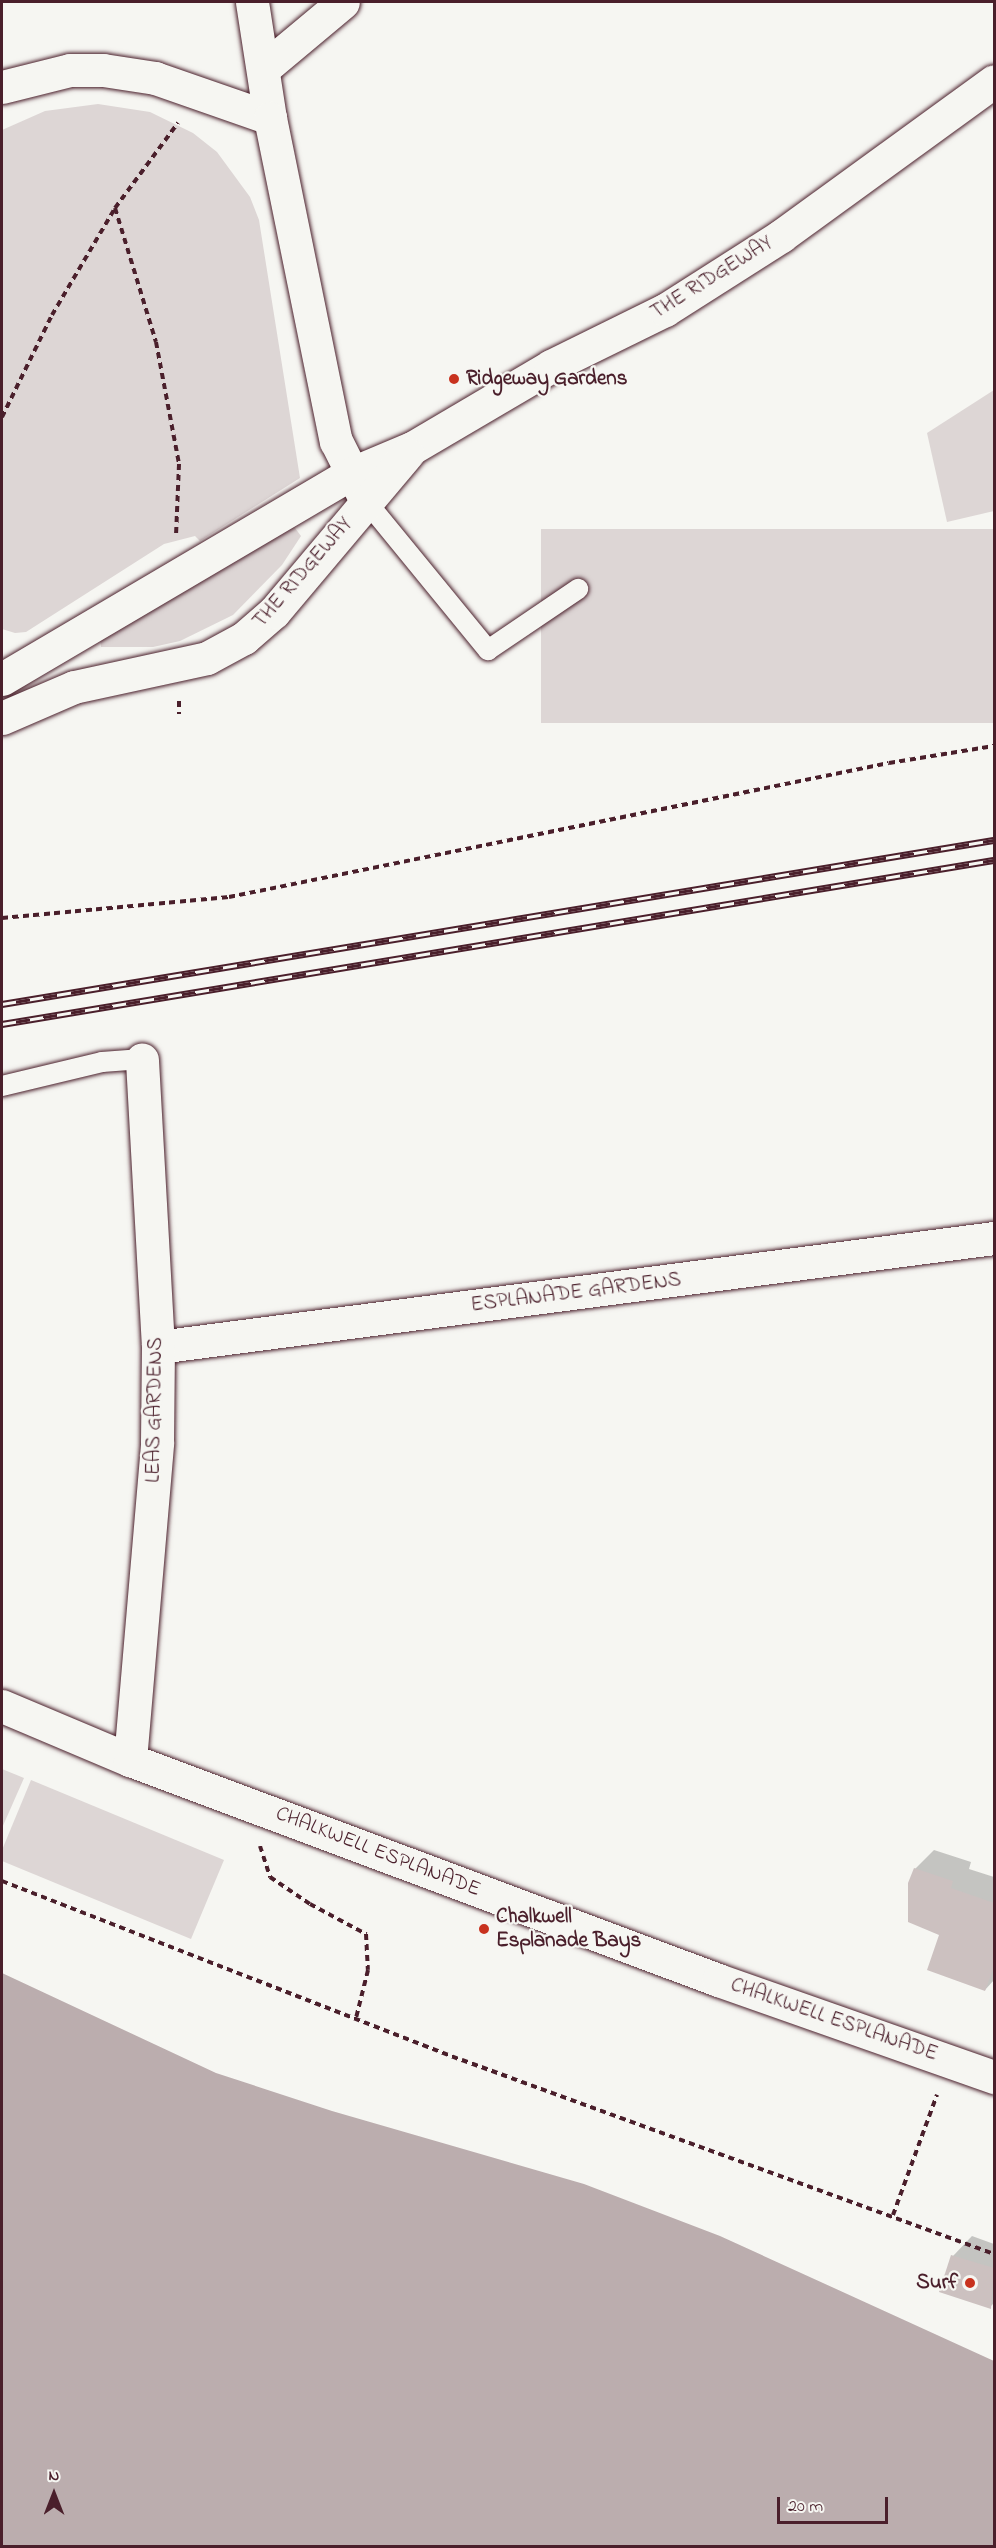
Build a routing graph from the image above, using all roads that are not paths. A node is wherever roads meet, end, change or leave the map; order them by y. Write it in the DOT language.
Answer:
graph roads {
  1 [pos="252,2"];
  2 [pos="343,2"];
  3 [pos="263,69"];
  4 [pos="994,81"];
  5 [pos="2,87"];
  6 [pos="270,118"];
  7 [pos="358,487"];
  8 [pos="578,589"];
  9 [pos="2,679"];
  10 [pos="2,718"];
  11 [pos="142,1059"];
  12 [pos="2,1086"];
  13 [pos="994,1238"];
  14 [pos="158,1347"];
  15 [pos="2,1706"];
  16 [pos="130,1760"];
  17 [pos="994,2077"];
  1 -- 3 [label="street"];
  2 -- 3 [label="street"];
  3 -- 6 [label="street"];
  4 -- 7 [label="street, THE RIDGEWAY"];
  5 -- 6 [label="street"];
  6 -- 7 [label="street"];
  7 -- 8 [label="lane"];
  7 -- 9 [label="street, THE RIDGEWAY"];
  7 -- 10 [label="street, THE RIDGEWAY"];
  11 -- 12 [label="lane"];
  11 -- 14 [label="street, LEAS GARDENS"];
  13 -- 14 [label="street, ESPLANADE GARDENS"];
  14 -- 16 [label="street, LEAS GARDENS"];
  15 -- 16 [label="street, CHALKWELL ESPLANADE"];
  16 -- 17 [label="street, CHALKWELL ESPLANADE"];
}
